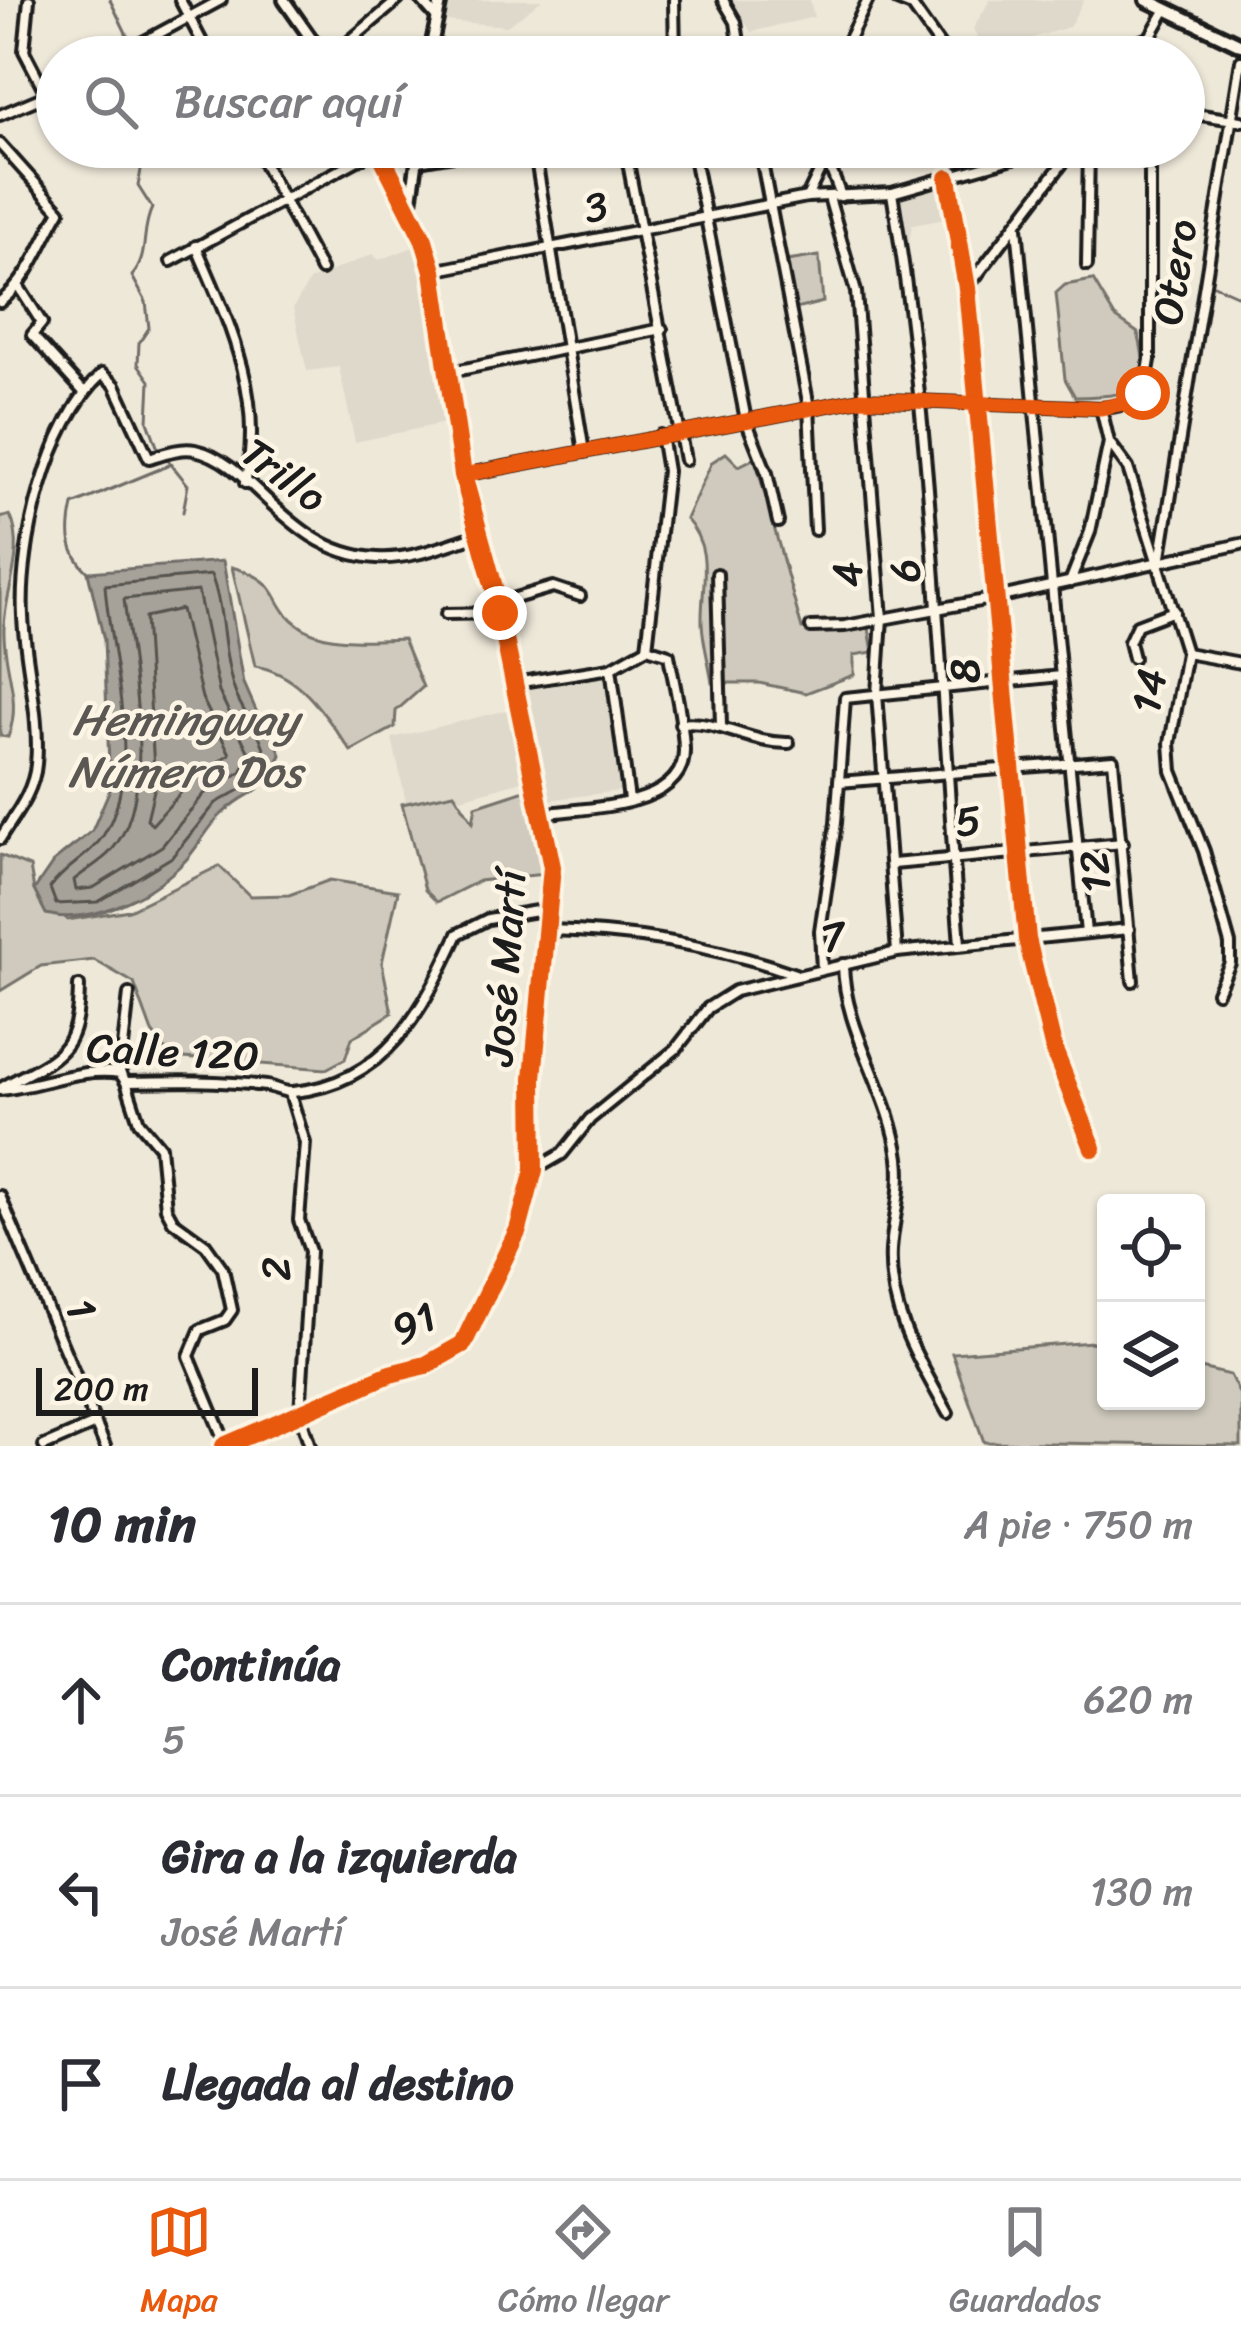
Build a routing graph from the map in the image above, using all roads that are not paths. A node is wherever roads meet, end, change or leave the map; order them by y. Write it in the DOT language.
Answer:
graph roads {
  1 [pos="29,0"];
  2 [pos="181,0"];
  3 [pos="221,0"];
  4 [pos="284,0"];
  5 [pos="398,0"];
  6 [pos="421,0"];
  7 [pos="441,0"];
  8 [pos="674,0"];
  9 [pos="723,0"];
  10 [pos="868,0"];
  11 [pos="897,0"];
  12 [pos="1147,0"];
  13 [pos="1166,9"];
  14 [pos="434,16"];
  15 [pos="190,17"];
  16 [pos="154,36"];
  17 [pos="200,36"];
  18 [pos="312,36"];
  19 [pos="354,36"];
  20 [pos="432,36"];
  21 [pos="675,36"];
  22 [pos="738,36"];
  23 [pos="850,36"];
  24 [pos="933,36"];
  25 [pos="1151,36"];
  26 [pos="1241,45"];
  27 [pos="1241,61"];
  28 [pos="36,69"];
  29 [pos="36,100"];
  30 [pos="0,115"];
  31 [pos="1205,115"];
  32 [pos="1229,119"];
  33 [pos="1241,122"];
  34 [pos="0,144"];
  35 [pos="266,168"];
  36 [pos="341,168"];
  37 [pos="388,168"];
  38 [pos="417,168"];
  39 [pos="538,168"];
  40 [pos="629,168"];
  41 [pos="696,168"];
  42 [pos="763,168"];
  43 [pos="821,168"];
  44 [pos="830,168"];
  45 [pos="982,168"];
  46 [pos="1060,168"];
  47 [pos="1089,168"];
  48 [pos="1150,168"];
  49 [pos="948,178"];
  50 [pos="892,193"];
  51 [pos="841,196"];
  52 [pos="807,197"];
  53 [pos="829,197"];
  54 [pos="282,200"];
  55 [pos="770,204"];
  56 [pos="410,210"];
  57 [pos="706,215"];
  58 [pos="1017,227"];
  59 [pos="642,229"];
  60 [pos="196,246"];
  61 [pos="552,246"];
  62 [pos="171,261"];
  63 [pos="1087,265"];
  64 [pos="321,270"];
  65 [pos="433,271"];
  66 [pos="19,287"];
  67 [pos="967,288"];
  68 [pos="0,302"];
  69 [pos="662,329"];
  70 [pos="570,348"];
  71 [pos="450,372"];
  72 [pos="83,391"];
  73 [pos="918,398"];
  74 [pos="860,399"];
  75 [pos="978,402"];
  76 [pos="1034,402"];
  77 [pos="809,406"];
  78 [pos="1101,408"];
  79 [pos="746,420"];
  80 [pos="680,432"];
  81 [pos="662,435"];
  82 [pos="1109,442"];
  83 [pos="584,452"];
  84 [pos="685,460"];
  85 [pos="463,475"];
  86 [pos="244,483"];
  87 [pos="778,522"];
  88 [pos="815,530"];
  89 [pos="478,535"];
  90 [pos="1241,544"];
  91 [pos="1160,564"];
  92 [pos="717,574"];
  93 [pos="1070,583"];
  94 [pos="1054,586"];
  95 [pos="580,596"];
  96 [pos="996,598"];
  97 [pos="499,608"];
  98 [pos="939,608"];
  99 [pos="1174,611"];
  100 [pos="446,614"];
  101 [pos="882,618"];
  102 [pos="811,627"];
  103 [pos="647,647"];
  104 [pos="1186,652"];
  105 [pos="1133,658"];
  106 [pos="1241,663"];
  107 [pos="611,668"];
  108 [pos="1061,676"];
  109 [pos="1003,682"];
  110 [pos="515,683"];
  111 [pos="939,688"];
  112 [pos="878,694"];
  113 [pos="680,724"];
  114 [pos="721,726"];
  115 [pos="789,742"];
  116 [pos="1070,762"];
  117 [pos="1010,767"];
  118 [pos="946,773"];
  119 [pos="885,778"];
  120 [pos="839,782"];
  121 [pos="629,800"];
  122 [pos="542,814"];
  123 [pos="0,839"];
  124 [pos="1123,843"];
  125 [pos="1078,847"];
  126 [pos="1018,852"];
  127 [pos="954,858"];
  128 [pos="892,864"];
  129 [pos="549,909"];
  130 [pos="1129,929"];
  131 [pos="550,930"];
  132 [pos="1086,933"];
  133 [pos="1028,939"];
  134 [pos="960,944"];
  135 [pos="897,952"];
  136 [pos="843,964"];
  137 [pos="822,969"];
  138 [pos="796,974"];
  139 [pos="1133,981"];
  140 [pos="79,986"];
  141 [pos="1217,992"];
  142 [pos="129,994"];
  143 [pos="123,1078"];
  144 [pos="0,1089"];
  145 [pos="290,1094"];
  146 [pos="1093,1148"];
  147 [pos="534,1170"];
  148 [pos="0,1196"];
  149 [pos="948,1413"];
  150 [pos="299,1414"];
  151 [pos="95,1424"];
  152 [pos="44,1446"];
  153 [pos="105,1446"];
  154 [pos="225,1446"];
  155 [pos="310,1446"];
  1 -- 28 [label="street"];
  2 -- 15 [label="street"];
  3 -- 15 [label="street"];
  4 -- 18 [label="street"];
  5 -- 19 [label="street"];
  6 -- 14 [label="street"];
  7 -- 14 [label="street"];
  8 -- 21 [label="street"];
  9 -- 22 [label="street"];
  10 -- 23 [label="street"];
  11 -- 24 [label="street"];
  12 -- 13 [label="main road"];
  13 -- 25 [label="street"];
  13 -- 26 [label="main road"];
  14 -- 20 [label="street"];
  15 -- 16 [label="street"];
  15 -- 17 [label="street"];
  27 -- 32 [label="street, Otero"];
  29 -- 30 [label="street"];
  31 -- 32 [label="street"];
  32 -- 33 [label="street"];
  32 -- 91 [label="street, Otero"];
  34 -- 66 [label="street"];
  35 -- 54 [label="street"];
  36 -- 54 [label="street"];
  37 -- 56 [label="street, José Martí"];
  38 -- 56 [label="street"];
  39 -- 61 [label="street"];
  40 -- 59 [label="street"];
  41 -- 57 [label="street"];
  42 -- 55 [label="street"];
  43 -- 52 [label="street"];
  44 -- 51 [label="street"];
  45 -- 49 [label="street, 3"];
  46 -- 58 [label="street"];
  47 -- 63 [label="street"];
  48 -- 78 [label="street"];
  49 -- 50 [label="street, 3"];
  49 -- 67 [label="street, 8"];
  50 -- 51 [label="street, 3"];
  50 -- 73 [label="street, 6"];
  51 -- 53 [label="street, 3"];
  52 -- 53 [label="street, 3"];
  52 -- 55 [label="street, 3"];
  53 -- 74 [label="street, 4"];
  54 -- 60 [label="street"];
  54 -- 64 [label="street"];
  55 -- 57 [label="street, 3"];
  55 -- 77 [label="street"];
  56 -- 65 [label="street, José Martí"];
  57 -- 59 [label="street, 3"];
  57 -- 79 [label="street"];
  58 -- 67 [label="street"];
  58 -- 76 [label="street"];
  59 -- 61 [label="street, 3"];
  59 -- 69 [label="street"];
  60 -- 62 [label="street"];
  60 -- 86 [label="street"];
  61 -- 65 [label="street, 3"];
  61 -- 70 [label="street"];
  65 -- 71 [label="street, José Martí"];
  66 -- 68 [label="street"];
  66 -- 72 [label="street"];
  67 -- 75 [label="street, 8"];
  69 -- 70 [label="street"];
  69 -- 80 [label="street"];
  70 -- 71 [label="street"];
  70 -- 83 [label="street"];
  71 -- 85 [label="street, José Martí"];
  72 -- 86 [label="street, Trillo"];
  72 -- 123 [label="street"];
  73 -- 74 [label="street"];
  73 -- 75 [label="street"];
  73 -- 98 [label="street, 6"];
  74 -- 77 [label="street"];
  74 -- 101 [label="street, 4"];
  75 -- 76 [label="street"];
  75 -- 96 [label="street, 8"];
  76 -- 78 [label="street"];
  76 -- 94 [label="street"];
  77 -- 79 [label="street"];
  77 -- 88 [label="street"];
  78 -- 82 [label="street, 14"];
  79 -- 80 [label="street"];
  79 -- 87 [label="street"];
  80 -- 81 [label="street"];
  80 -- 84 [label="street"];
  81 -- 83 [label="street"];
  81 -- 103 [label="street"];
  82 -- 91 [label="street, 14"];
  82 -- 93 [label="street"];
  83 -- 85 [label="street"];
  85 -- 89 [label="street, José Martí"];
  86 -- 89 [label="street, Trillo"];
  89 -- 97 [label="street, José Martí"];
  90 -- 91 [label="street"];
  91 -- 93 [label="street"];
  91 -- 99 [label="street, 14"];
  92 -- 114 [label="street"];
  93 -- 94 [label="street"];
  94 -- 96 [label="street"];
  94 -- 108 [label="street"];
  95 -- 97 [label="street"];
  96 -- 98 [label="street"];
  96 -- 109 [label="street, 8"];
  97 -- 100 [label="street"];
  97 -- 110 [label="street, José Martí"];
  98 -- 101 [label="street"];
  98 -- 111 [label="street, 6"];
  99 -- 104 [label="street, 14"];
  99 -- 105 [label="street"];
  101 -- 102 [label="street"];
  101 -- 112 [label="street, 4"];
  103 -- 107 [label="street"];
  103 -- 113 [label="street"];
  104 -- 106 [label="street"];
  104 -- 141 [label="street, 14"];
  107 -- 110 [label="street"];
  107 -- 121 [label="street"];
  108 -- 109 [label="street"];
  108 -- 116 [label="street"];
  109 -- 111 [label="street"];
  109 -- 117 [label="street, 8"];
  110 -- 122 [label="street, José Martí"];
  111 -- 112 [label="street"];
  111 -- 118 [label="street, 6"];
  112 -- 119 [label="street, 4"];
  112 -- 120 [label="street"];
  113 -- 114 [label="street"];
  113 -- 121 [label="street"];
  114 -- 115 [label="street"];
  116 -- 117 [label="street"];
  116 -- 124 [label="street, 12"];
  116 -- 125 [label="street"];
  117 -- 118 [label="street"];
  117 -- 126 [label="street, 8"];
  118 -- 119 [label="street"];
  118 -- 127 [label="street, 6"];
  119 -- 120 [label="street"];
  119 -- 128 [label="street, 4"];
  120 -- 137 [label="street"];
  121 -- 122 [label="street"];
  122 -- 129 [label="street, José Martí"];
  124 -- 125 [label="street, 5"];
  124 -- 130 [label="street, 12"];
  125 -- 126 [label="street, 5"];
  125 -- 132 [label="street"];
  126 -- 127 [label="street, 5"];
  126 -- 133 [label="street, 8"];
  127 -- 128 [label="street, 5"];
  127 -- 134 [label="street, 6"];
  128 -- 135 [label="street, 4"];
  129 -- 131 [label="street, José Martí"];
  129 -- 145 [label="street, Calle 120"];
  130 -- 132 [label="street, 7"];
  130 -- 139 [label="street, 12"];
  131 -- 138 [label="street, 7"];
  131 -- 147 [label="street, José Martí"];
  132 -- 133 [label="street, 7"];
  133 -- 134 [label="street, 7"];
  133 -- 146 [label="street, 8"];
  134 -- 135 [label="street, 7"];
  135 -- 136 [label="street, 7"];
  136 -- 137 [label="street, 7"];
  136 -- 149 [label="street"];
  137 -- 138 [label="street, 7"];
  138 -- 147 [label="street"];
  140 -- 144 [label="street"];
  142 -- 143 [label="street"];
  143 -- 144 [label="street, Calle 120"];
  143 -- 145 [label="street, Calle 120"];
  143 -- 154 [label="street"];
  145 -- 150 [label="street, 2"];
  147 -- 150 [label="street, 91"];
  148 -- 151 [label="street, 1"];
  150 -- 154 [label="street, 91"];
  150 -- 155 [label="street, 2"];
  151 -- 152 [label="street"];
  151 -- 153 [label="street, 1"];
}
